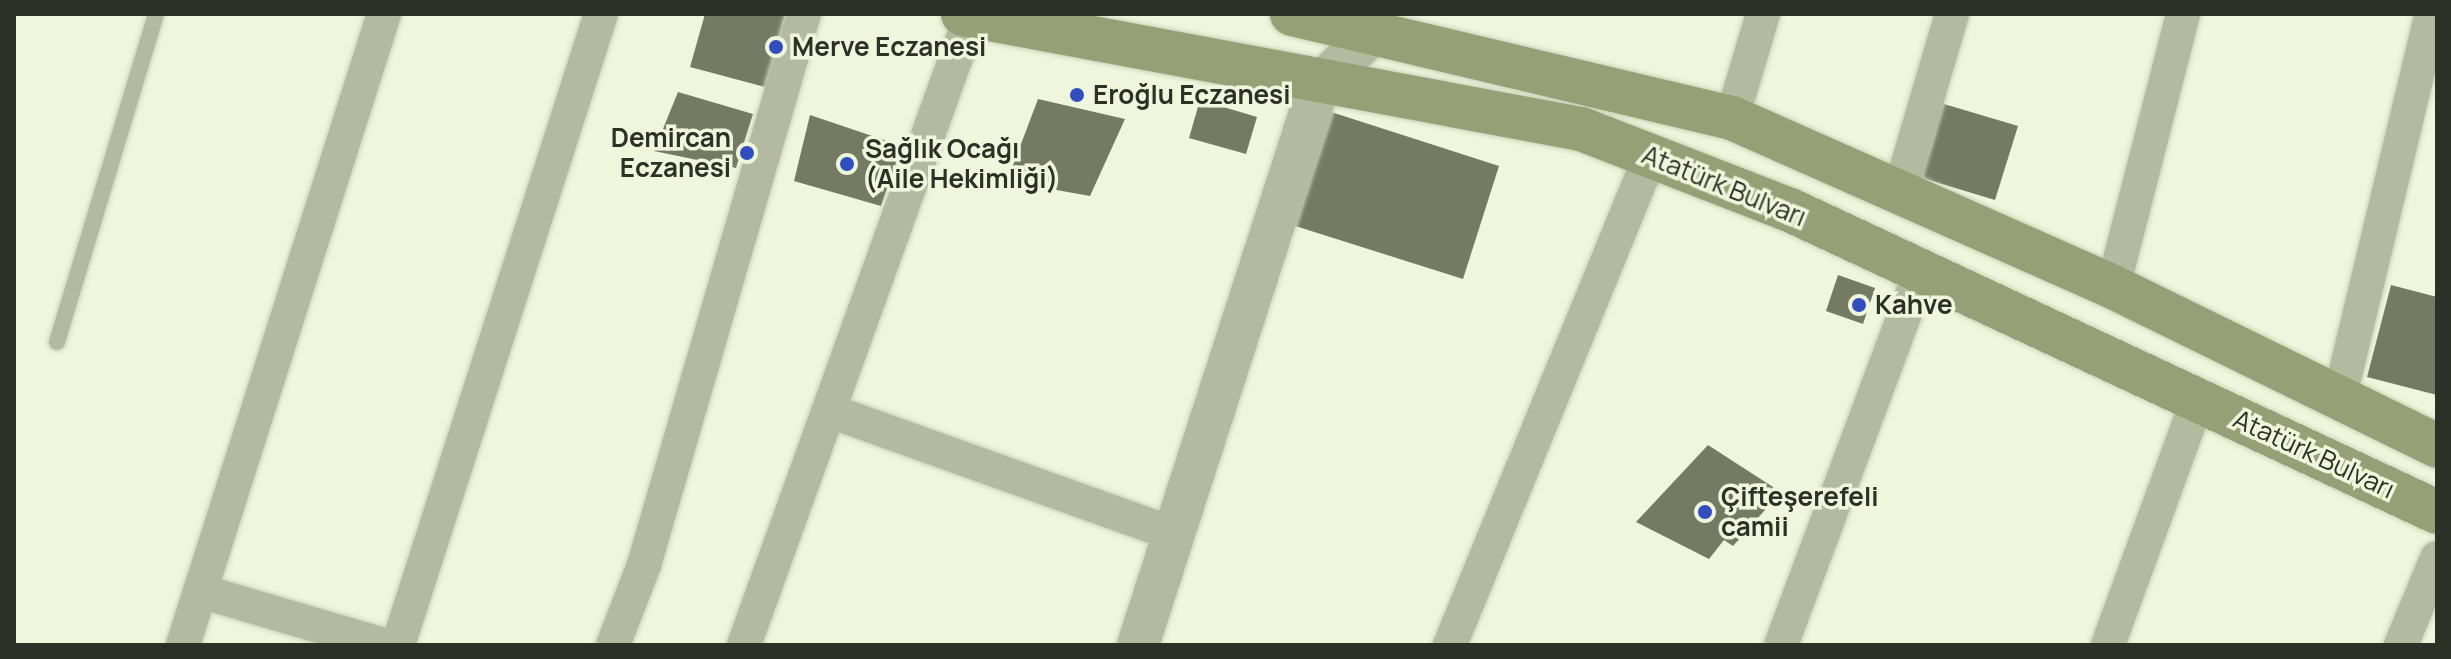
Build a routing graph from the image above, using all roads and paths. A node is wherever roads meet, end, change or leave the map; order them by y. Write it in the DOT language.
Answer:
graph roads {
  1 [pos="156,14"];
  2 [pos="384,14"];
  3 [pos="601,14"];
  4 [pos="804,14"];
  5 [pos="1292,14"];
  6 [pos="1763,14"];
  7 [pos="1952,14"];
  8 [pos="2183,14"];
  9 [pos="2432,14"];
  10 [pos="967,15"];
  11 [pos="1378,23"];
  12 [pos="1319,85"];
  13 [pos="1732,118"];
  14 [pos="1650,157"];
  15 [pos="1899,194"];
  16 [pos="1920,274"];
  17 [pos="2113,287"];
  18 [pos="57,342"];
  19 [pos="2198,399"];
  20 [pos="2339,400"];
  21 [pos="830,411"];
  22 [pos="2437,446"];
  23 [pos="2437,512"];
  24 [pos="1174,534"];
  25 [pos="2437,558"];
  26 [pos="200,591"];
  27 [pos="183,645"];
  28 [pos="383,645"];
  29 [pos="398,645"];
  30 [pos="613,645"];
  31 [pos="744,645"];
  32 [pos="1138,645"];
  33 [pos="1450,645"];
  34 [pos="1781,645"];
  35 [pos="2108,645"];
  36 [pos="2401,645"];
  1 -- 18 [label="lane"];
  2 -- 26 [label="street"];
  3 -- 29 [label="street"];
  4 -- 30 [label="street"];
  5 -- 11 [label="main road"];
  6 -- 13 [label="street"];
  7 -- 15 [label="street"];
  8 -- 17 [label="street"];
  9 -- 20 [label="street"];
  10 -- 12 [label="main road, Atatürk Bulvarı"];
  10 -- 21 [label="street"];
  11 -- 12 [label="street"];
  11 -- 13 [label="main road"];
  12 -- 14 [label="main road, Atatürk Bulvarı"];
  12 -- 24 [label="street"];
  13 -- 15 [label="main road"];
  14 -- 16 [label="main road, Atatürk Bulvarı"];
  14 -- 33 [label="street"];
  15 -- 17 [label="main road"];
  16 -- 19 [label="main road, Atatürk Bulvarı"];
  16 -- 34 [label="street"];
  17 -- 20 [label="main road"];
  19 -- 23 [label="main road, Atatürk Bulvarı"];
  19 -- 35 [label="street"];
  20 -- 22 [label="main road"];
  21 -- 24 [label="street"];
  21 -- 31 [label="street"];
  24 -- 32 [label="street"];
  25 -- 36 [label="street"];
  26 -- 27 [label="street"];
  26 -- 28 [label="street"];
}
